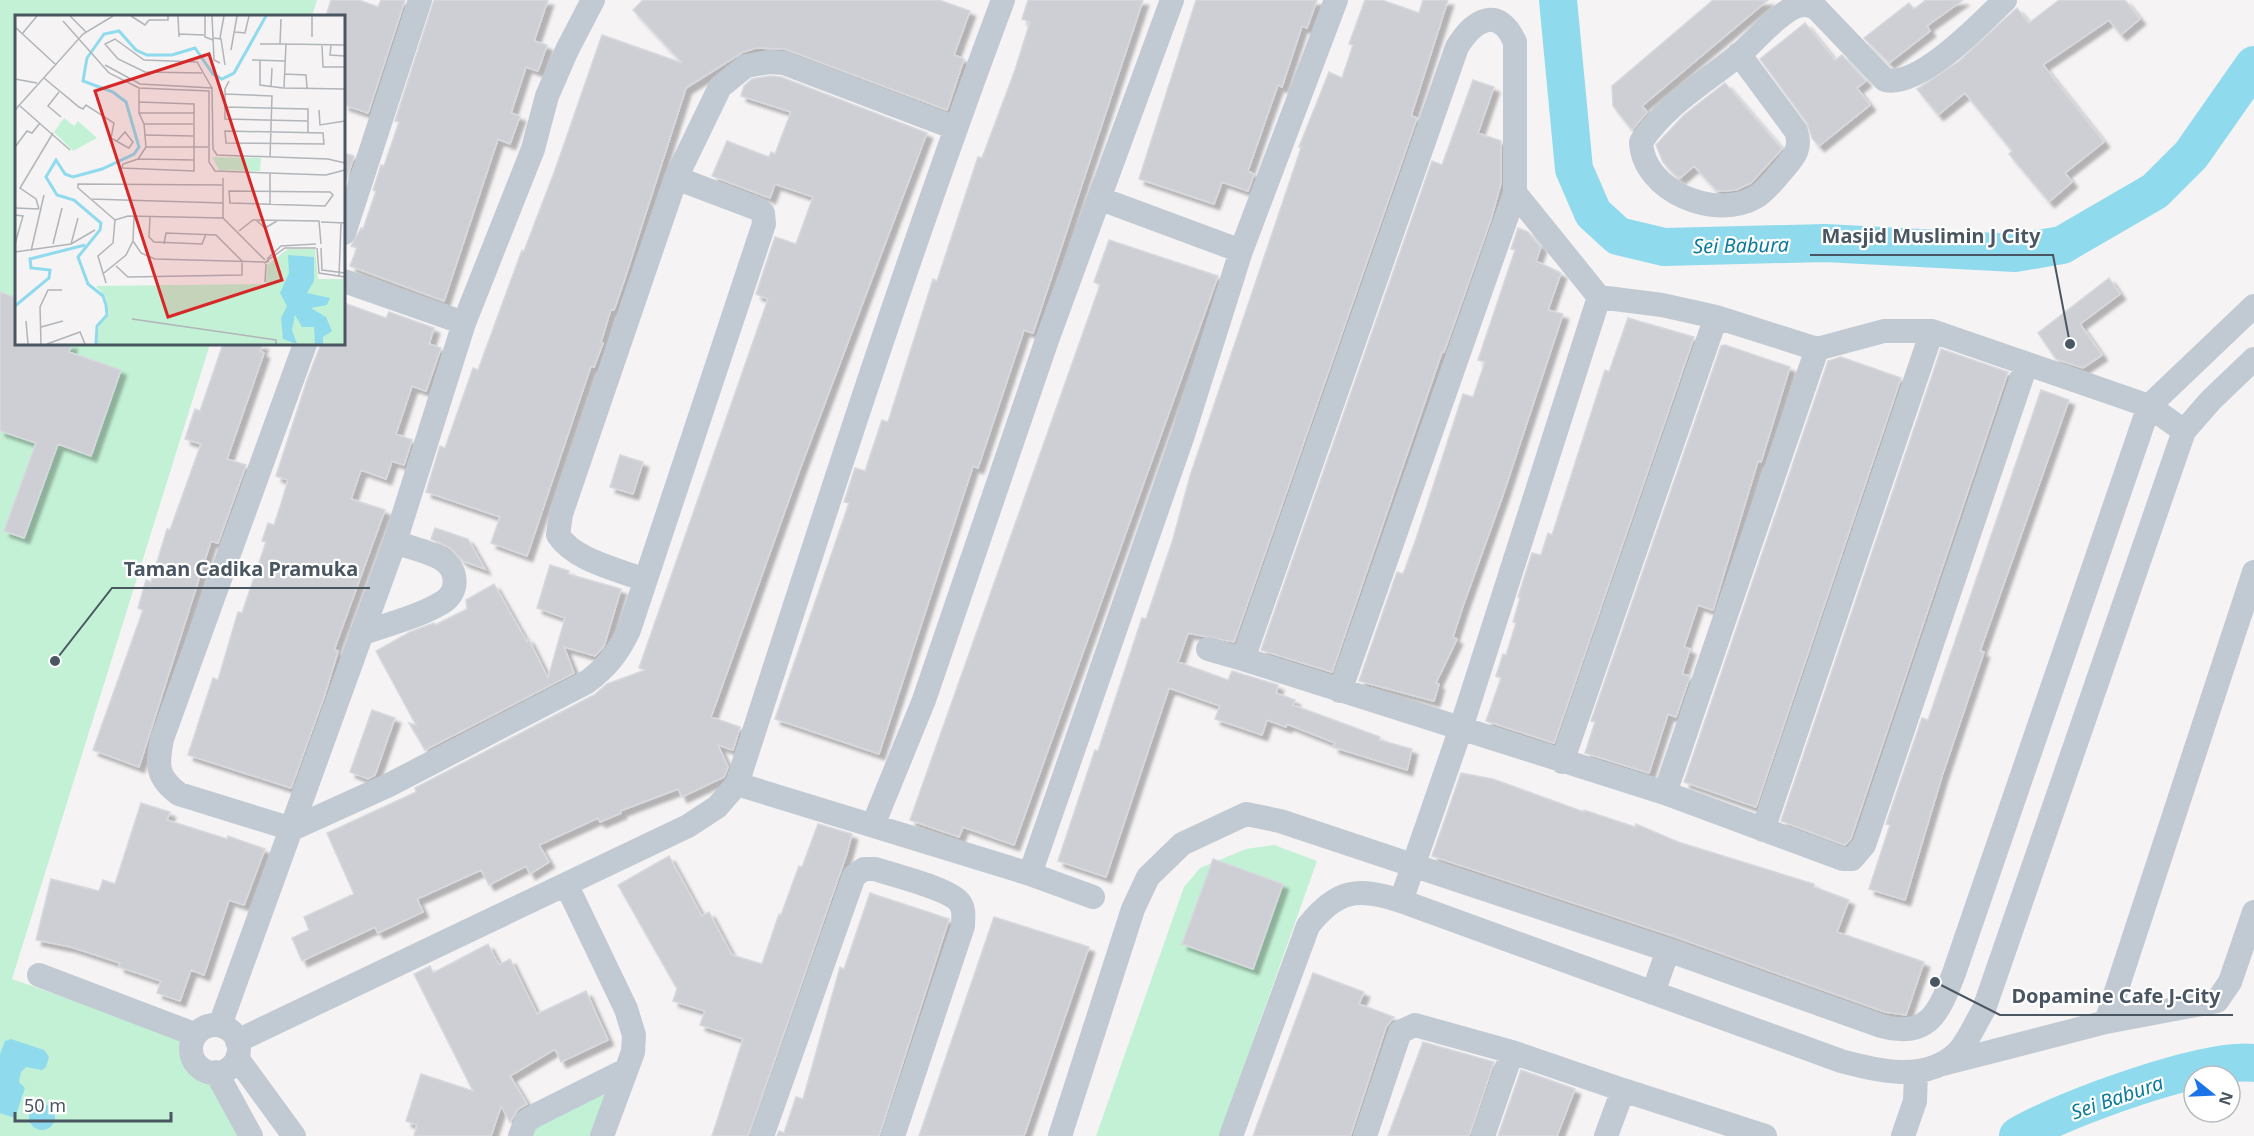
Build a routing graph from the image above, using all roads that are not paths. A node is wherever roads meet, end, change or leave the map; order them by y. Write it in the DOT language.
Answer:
graph roads {
  1 [pos="420,0"];
  2 [pos="593,0"];
  3 [pos="1003,0"];
  4 [pos="1172,0"];
  5 [pos="1336,0"];
  6 [pos="2005,0"];
  7 [pos="1739,54"];
  8 [pos="955,128"];
  9 [pos="676,178"];
  10 [pos="1515,193"];
  11 [pos="1101,199"];
  12 [pos="345,230"];
  13 [pos="1241,251"];
  14 [pos="345,280"];
  15 [pos="1599,297"];
  16 [pos="2254,306"];
  17 [pos="1716,317"];
  18 [pos="464,323"];
  19 [pos="1932,331"];
  20 [pos="305,345"];
  21 [pos="1817,349"];
  22 [pos="2254,359"];
  23 [pos="2026,365"];
  24 [pos="2182,375"];
  25 [pos="2211,400"];
  26 [pos="2149,406"];
  27 [pos="2184,431"];
  28 [pos="395,543"];
  29 [pos="2254,572"];
  30 [pos="645,580"];
  31 [pos="361,634"];
  32 [pos="1208,649"];
  33 [pos="1243,659"];
  34 [pos="1340,691"];
  35 [pos="1461,728"];
  36 [pos="2029,756"];
  37 [pos="1562,762"];
  38 [pos="2066,767"];
  39 [pos="737,784"];
  40 [pos="1665,793"];
  41 [pos="873,825"];
  42 [pos="292,829"];
  43 [pos="1763,830"];
  44 [pos="1412,865"];
  45 [pos="1030,874"];
  46 [pos="567,886"];
  47 [pos="1093,897"];
  48 [pos="1401,902"];
  49 [pos="2254,912"];
  50 [pos="1668,950"];
  51 [pos="39,975"];
  52 [pos="1653,993"];
  53 [pos="2106,1022"];
  54 [pos="194,1034"];
  55 [pos="231,1041"];
  56 [pos="1512,1052"];
  57 [pos="1939,1065"];
  58 [pos="626,1070"];
  59 [pos="216,1072"];
  60 [pos="1916,1072"];
  61 [pos="1623,1090"];
  62 [pos="1731,1130"];
  63 [pos="251,1136"];
  64 [pos="294,1136"];
  65 [pos="520,1136"];
  66 [pos="602,1136"];
  67 [pos="762,1136"];
  68 [pos="893,1136"];
  69 [pos="1060,1136"];
  70 [pos="1231,1136"];
  71 [pos="1365,1136"];
  72 [pos="1483,1136"];
  73 [pos="1606,1136"];
  74 [pos="1765,1136"];
  75 [pos="1903,1136"];
  1 -- 12 [label="street"];
  2 -- 18 [label="street"];
  3 -- 8 [label="street"];
  4 -- 11 [label="street"];
  5 -- 13 [label="street"];
  6 -- 7 [label="street"];
  7 -- 7 [label="street"];
  8 -- 9 [label="street"];
  8 -- 39 [label="street"];
  9 -- 30 [label="street"];
  9 -- 30 [label="street"];
  10 -- 15 [label="street"];
  10 -- 33 [label="street"];
  10 -- 34 [label="street"];
  11 -- 13 [label="street"];
  11 -- 41 [label="street"];
  13 -- 45 [label="street"];
  14 -- 18 [label="street"];
  15 -- 17 [label="street"];
  15 -- 35 [label="street"];
  16 -- 24 [label="street"];
  17 -- 21 [label="street"];
  17 -- 37 [label="street"];
  18 -- 28 [label="street"];
  19 -- 21 [label="street"];
  19 -- 23 [label="street"];
  19 -- 43 [label="street"];
  20 -- 42 [label="street"];
  21 -- 40 [label="street"];
  22 -- 25 [label="street"];
  23 -- 26 [label="street"];
  23 -- 43 [label="street"];
  24 -- 25 [label="street"];
  24 -- 26 [label="street"];
  25 -- 27 [label="street"];
  26 -- 27 [label="street"];
  26 -- 36 [label="street"];
  27 -- 38 [label="street"];
  28 -- 31 [label="street"];
  28 -- 31 [label="street"];
  29 -- 53 [label="street"];
  30 -- 42 [label="street"];
  31 -- 42 [label="street"];
  32 -- 33 [label="street"];
  33 -- 34 [label="street"];
  34 -- 35 [label="street"];
  35 -- 37 [label="street"];
  35 -- 44 [label="street"];
  36 -- 38 [label="street"];
  36 -- 50 [label="street"];
  37 -- 40 [label="street"];
  38 -- 57 [label="street"];
  39 -- 41 [label="street"];
  39 -- 46 [label="street"];
  40 -- 43 [label="street"];
  41 -- 45 [label="street"];
  42 -- 55 [label="street"];
  44 -- 48 [label="street"];
  44 -- 50 [label="street"];
  44 -- 69 [label="street"];
  45 -- 47 [label="street"];
  46 -- 55 [label="street"];
  46 -- 58 [label="street"];
  48 -- 52 [label="street"];
  48 -- 70 [label="street"];
  49 -- 53 [label="street"];
  50 -- 52 [label="street"];
  51 -- 54 [label="street"];
  52 -- 60 [label="street"];
  53 -- 57 [label="street"];
  54 -- 55 [label="street"];
  54 -- 59 [label="street"];
  55 -- 59 [label="street"];
  55 -- 64 [label="street"];
  56 -- 61 [label="street"];
  56 -- 71 [label="street"];
  56 -- 72 [label="street"];
  57 -- 60 [label="street"];
  58 -- 65 [label="street"];
  58 -- 66 [label="street"];
  59 -- 63 [label="street"];
  60 -- 75 [label="street"];
  61 -- 62 [label="street"];
  61 -- 73 [label="street"];
  62 -- 74 [label="street"];
  67 -- 68 [label="street"];
}
